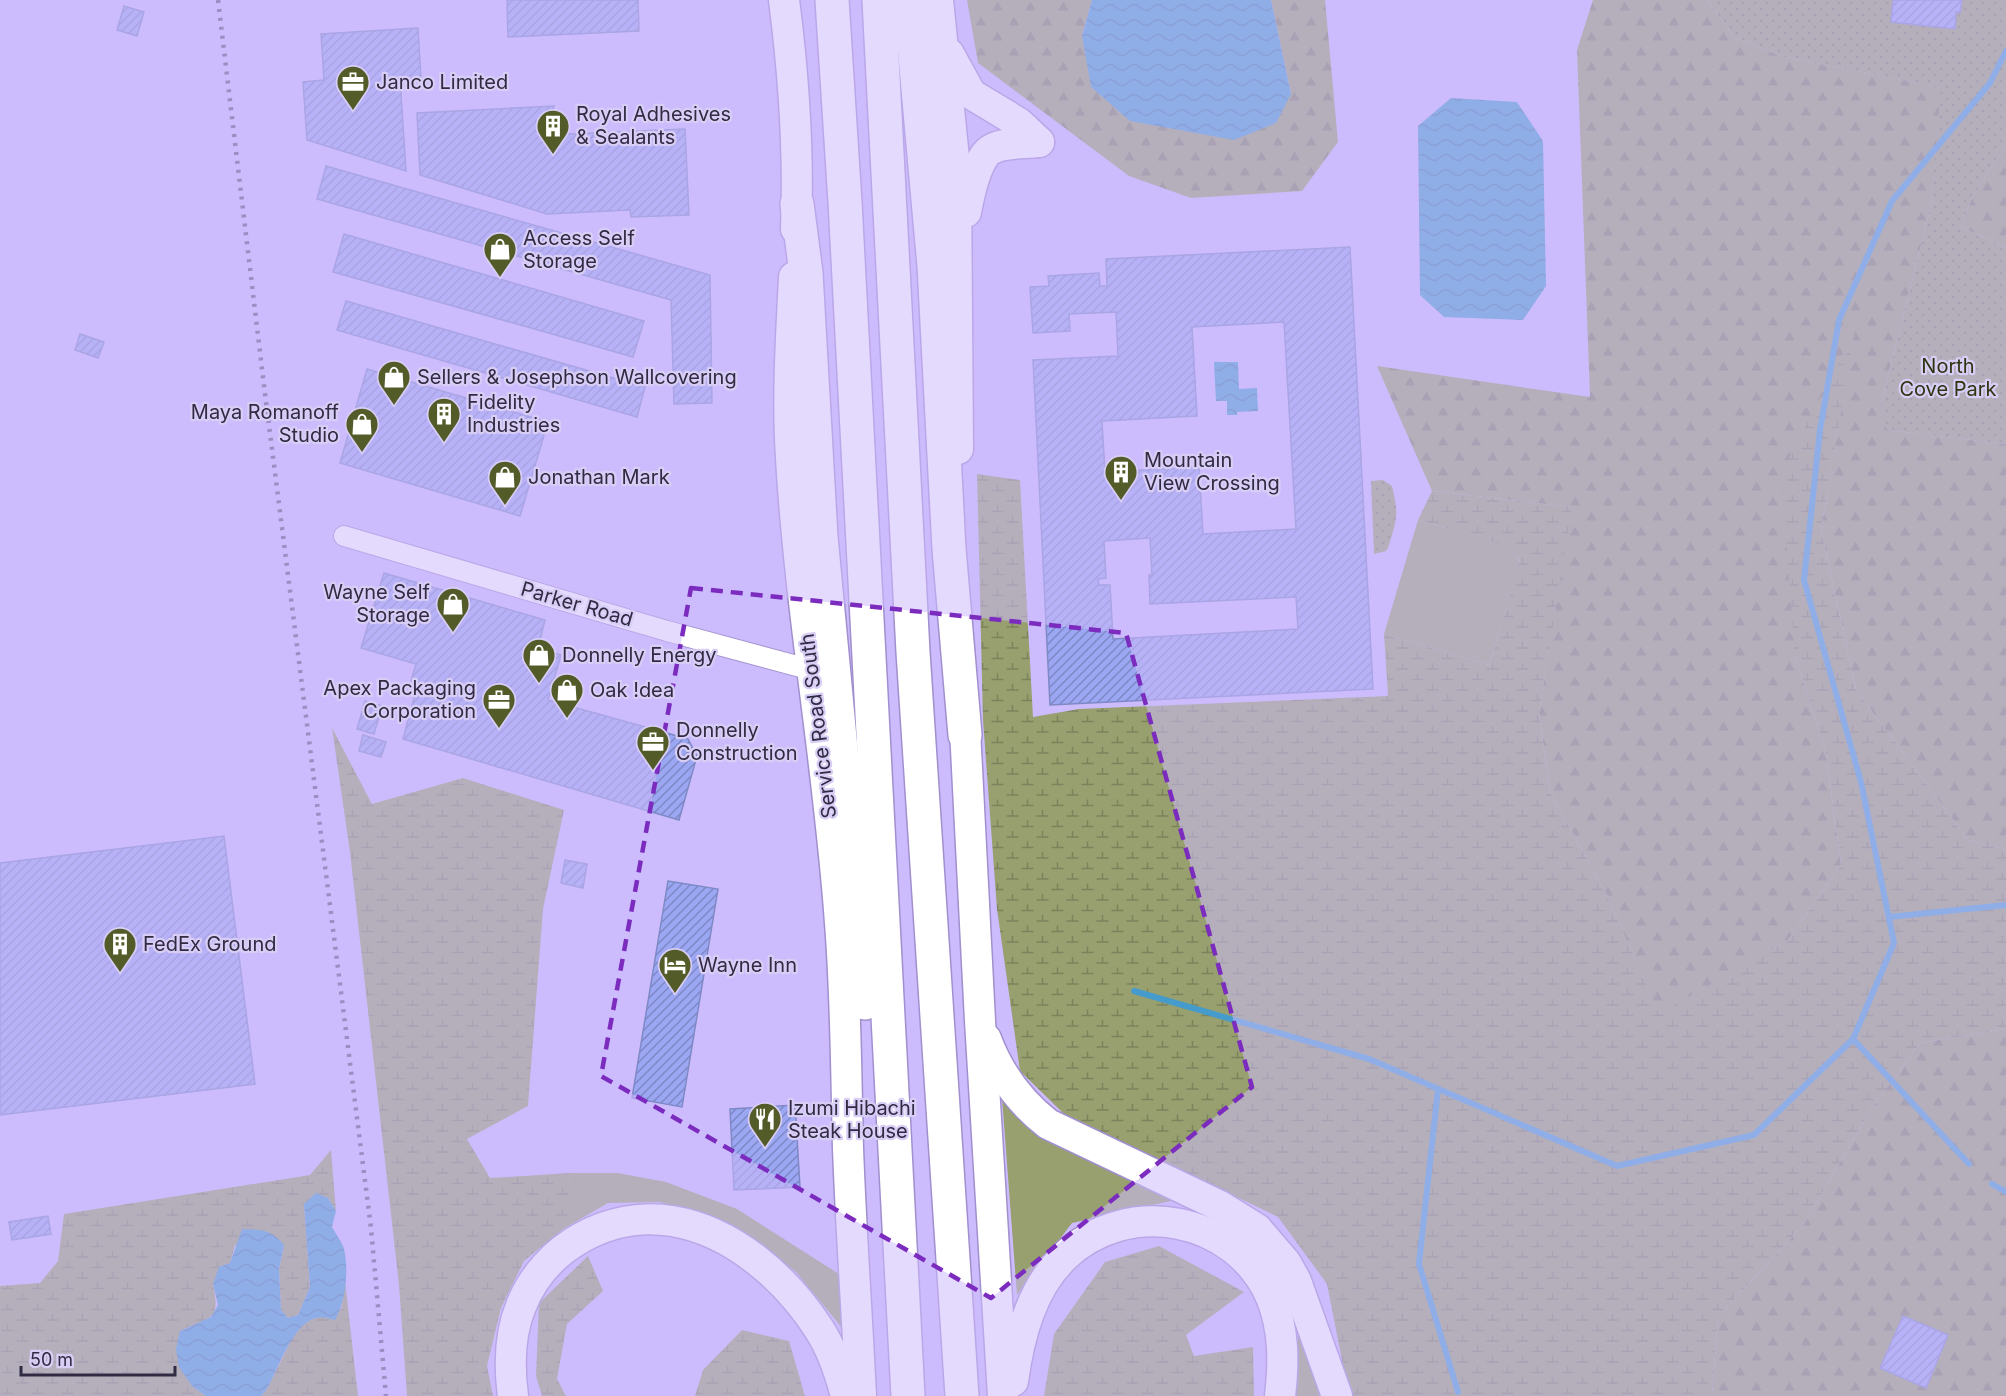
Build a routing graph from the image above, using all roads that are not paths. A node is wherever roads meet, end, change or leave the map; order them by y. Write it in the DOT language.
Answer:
graph roads {
  1 [pos="784,0"];
  2 [pos="832,0"];
  3 [pos="879,0"];
  4 [pos="910,0"];
  5 [pos="938,0"];
  6 [pos="944,44"];
  7 [pos="797,204"];
  8 [pos="958,269"];
  9 [pos="344,536"];
  10 [pos="812,670"];
  11 [pos="965,735"];
  12 [pos="926,860"];
  13 [pos="980,1021"];
  14 [pos="903,1291"];
  15 [pos="513,1391"];
  16 [pos="846,1396"];
  17 [pos="861,1396"];
  18 [pos="908,1396"];
  19 [pos="941,1396"];
  20 [pos="962,1396"];
  21 [pos="1003,1396"];
  22 [pos="1011,1396"];
  23 [pos="1280,1396"];
  24 [pos="1336,1396"];
  1 -- 7 [label="main road, Service Road South"];
  2 -- 14 [label="highway"];
  3 -- 12 [label="highway"];
  4 -- 11 [label="highway"];
  5 -- 6 [label="main road"];
  6 -- 8 [label="main road"];
  6 -- 8 [label="main road"];
  7 -- 10 [label="main road, Service Road South"];
  7 -- 14 [label="highway"];
  8 -- 11 [label="main road"];
  9 -- 10 [label="street, Parker Road"];
  10 -- 17 [label="main road, Service Road South"];
  11 -- 13 [label="main road"];
  12 -- 19 [label="highway"];
  12 -- 20 [label="highway"];
  13 -- 21 [label="main road"];
  13 -- 24 [label="main road"];
  14 -- 18 [label="highway"];
  15 -- 16 [label="main road"];
  22 -- 23 [label="main road"];
}
